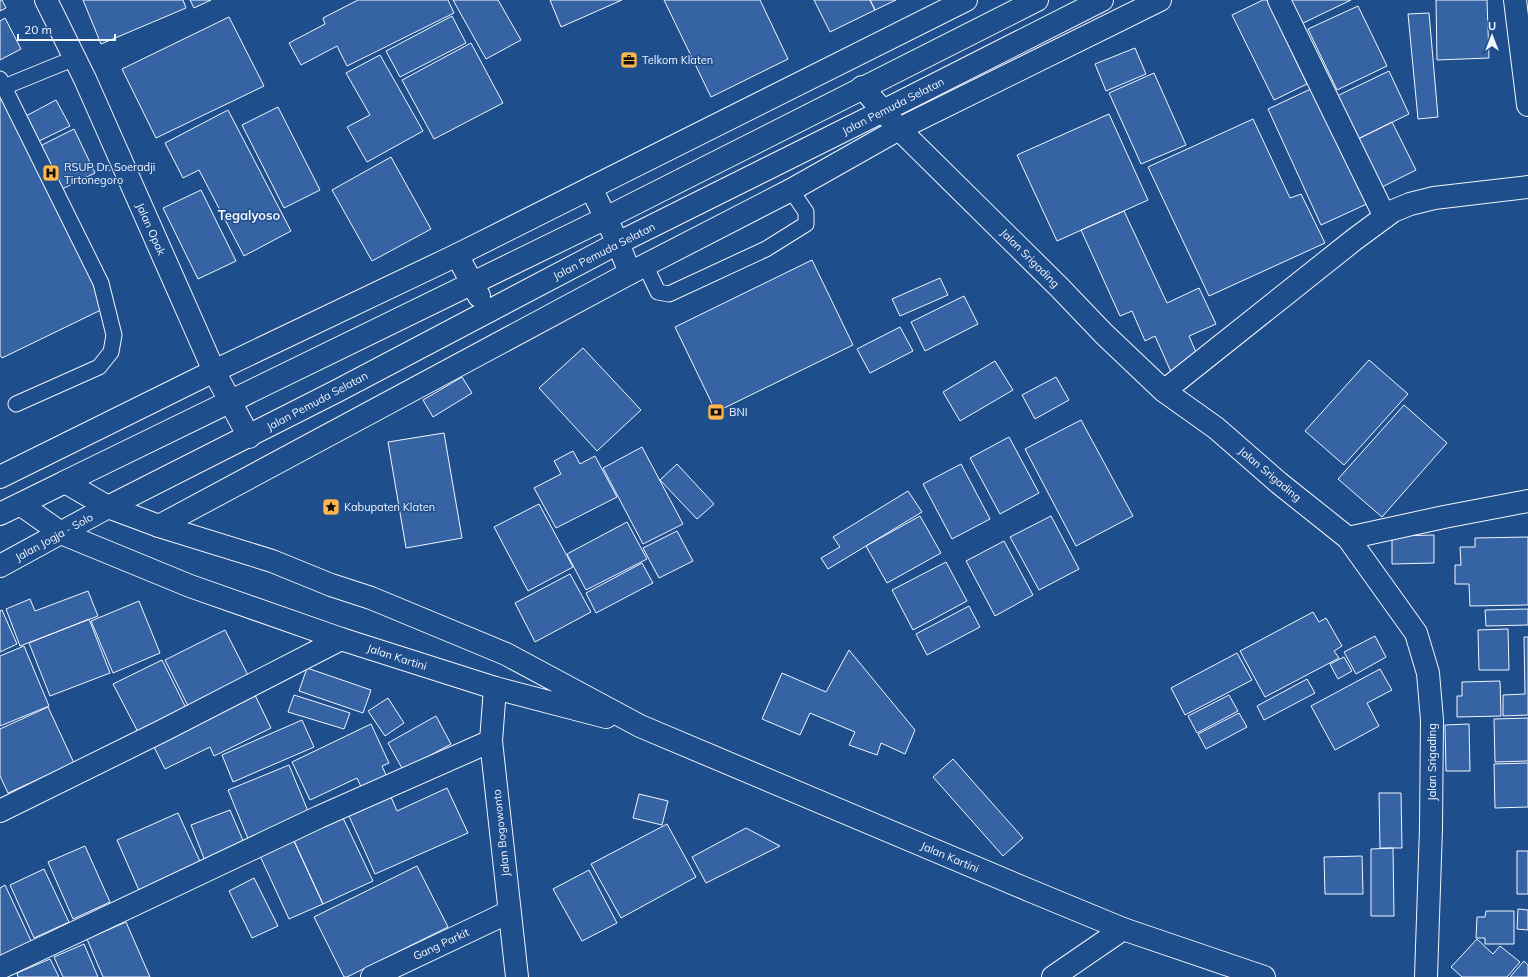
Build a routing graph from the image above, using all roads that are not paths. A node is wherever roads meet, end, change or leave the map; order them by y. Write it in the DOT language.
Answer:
graph roads {
  1 [pos="46,0"];
  2 [pos="966,0"];
  3 [pos="1037,0"];
  4 [pos="1102,0"];
  5 [pos="1160,0"];
  6 [pos="1280,0"];
  7 [pos="1515,0"];
  8 [pos="75,58"];
  9 [pos="2,83"];
  10 [pos="862,87"];
  11 [pos="1528,105"];
  12 [pos="883,111"];
  13 [pos="899,129"];
  14 [pos="1528,186"];
  15 [pos="591,188"];
  16 [pos="791,190"];
  17 [pos="1385,217"];
  18 [pos="606,218"];
  19 [pos="618,242"];
  20 [pos="456,255"];
  21 [pos="637,269"];
  22 [pos="472,284"];
  23 [pos="487,312"];
  24 [pos="214,371"];
  25 [pos="1164,391"];
  26 [pos="229,401"];
  27 [pos="16,404"];
  28 [pos="249,437"];
  29 [pos="0,477"];
  30 [pos="65,482"];
  31 [pos="1528,501"];
  32 [pos="20,504"];
  33 [pos="108,508"];
  34 [pos="0,514"];
  35 [pos="160,526"];
  36 [pos="61,533"];
  37 [pos="1348,538"];
  38 [pos="0,566"];
  39 [pos="341,639"];
  40 [pos="495,688"];
  41 [pos="640,726"];
  42 [pos="491,741"];
  43 [pos="0,811"];
  44 [pos="509,912"];
  45 [pos="1123,929"];
  46 [pos="0,968"];
  47 [pos="372,977"];
  48 [pos="517,977"];
  49 [pos="1053,977"];
  50 [pos="1264,977"];
  51 [pos="1426,977"];
  1 -- 8 [label="main road, Jalan Opak"];
  2 -- 15 [label="main road"];
  3 -- 10 [label="main road"];
  4 -- 12 [label="main road, Jalan Pemuda Selatan"];
  5 -- 13 [label="main road"];
  6 -- 17 [label="main road"];
  7 -- 11 [label="main road"];
  8 -- 9 [label="lane"];
  8 -- 24 [label="main road, Jalan Opak"];
  9 -- 27 [label="lane"];
  10 -- 12 [label="main road, Jalan Srigading"];
  10 -- 18 [label="main road"];
  12 -- 13 [label="main road, Jalan Srigading"];
  12 -- 19 [label="main road, Jalan Pemuda Selatan"];
  13 -- 16 [label="main road"];
  13 -- 25 [label="main road, Jalan Srigading"];
  14 -- 17 [label="main road"];
  15 -- 18 [label="main road"];
  15 -- 20 [label="main road"];
  16 -- 21 [label="main road"];
  16 -- 21 [label="lane"];
  17 -- 25 [label="main road"];
  18 -- 19 [label="main road"];
  18 -- 22 [label="main road"];
  19 -- 21 [label="main road"];
  19 -- 23 [label="main road, Jalan Pemuda Selatan"];
  20 -- 22 [label="main road"];
  20 -- 24 [label="main road"];
  21 -- 35 [label="main road"];
  22 -- 23 [label="main road"];
  22 -- 26 [label="main road"];
  23 -- 28 [label="main road, Jalan Pemuda Selatan"];
  24 -- 26 [label="main road, Jalan Opak"];
  24 -- 29 [label="main road"];
  25 -- 37 [label="main road, Jalan Srigading"];
  26 -- 28 [label="main road, Jalan Opak"];
  26 -- 30 [label="main road"];
  28 -- 33 [label="main road, Jalan Pemuda Selatan"];
  30 -- 32 [label="main road"];
  30 -- 33 [label="main road, Jalan Kartini"];
  31 -- 37 [label="main road"];
  32 -- 34 [label="main road"];
  32 -- 36 [label="main road, Jalan Kartini"];
  33 -- 35 [label="main road, Jalan Kartini"];
  33 -- 36 [label="main road, Jalan Jogja - Solo"];
  35 -- 41 [label="main road, Jalan Kartini"];
  36 -- 38 [label="main road, Jalan Jogja - Solo"];
  36 -- 39 [label="main road, Jalan Kartini"];
  37 -- 51 [label="main road, Jalan Srigading"];
  39 -- 40 [label="main road, Jalan Kartini"];
  39 -- 43 [label="main road"];
  40 -- 41 [label="main road, Jalan Kartini"];
  40 -- 42 [label="main road, Jalan Bogowonto"];
  41 -- 45 [label="main road, Jalan Kartini"];
  42 -- 44 [label="main road, Jalan Bogowonto"];
  42 -- 46 [label="main road"];
  44 -- 47 [label="main road, Gang Parkit"];
  44 -- 48 [label="main road, Jalan Bogowonto"];
  45 -- 49 [label="main road"];
  45 -- 50 [label="main road, Jalan Kartini"];
}
